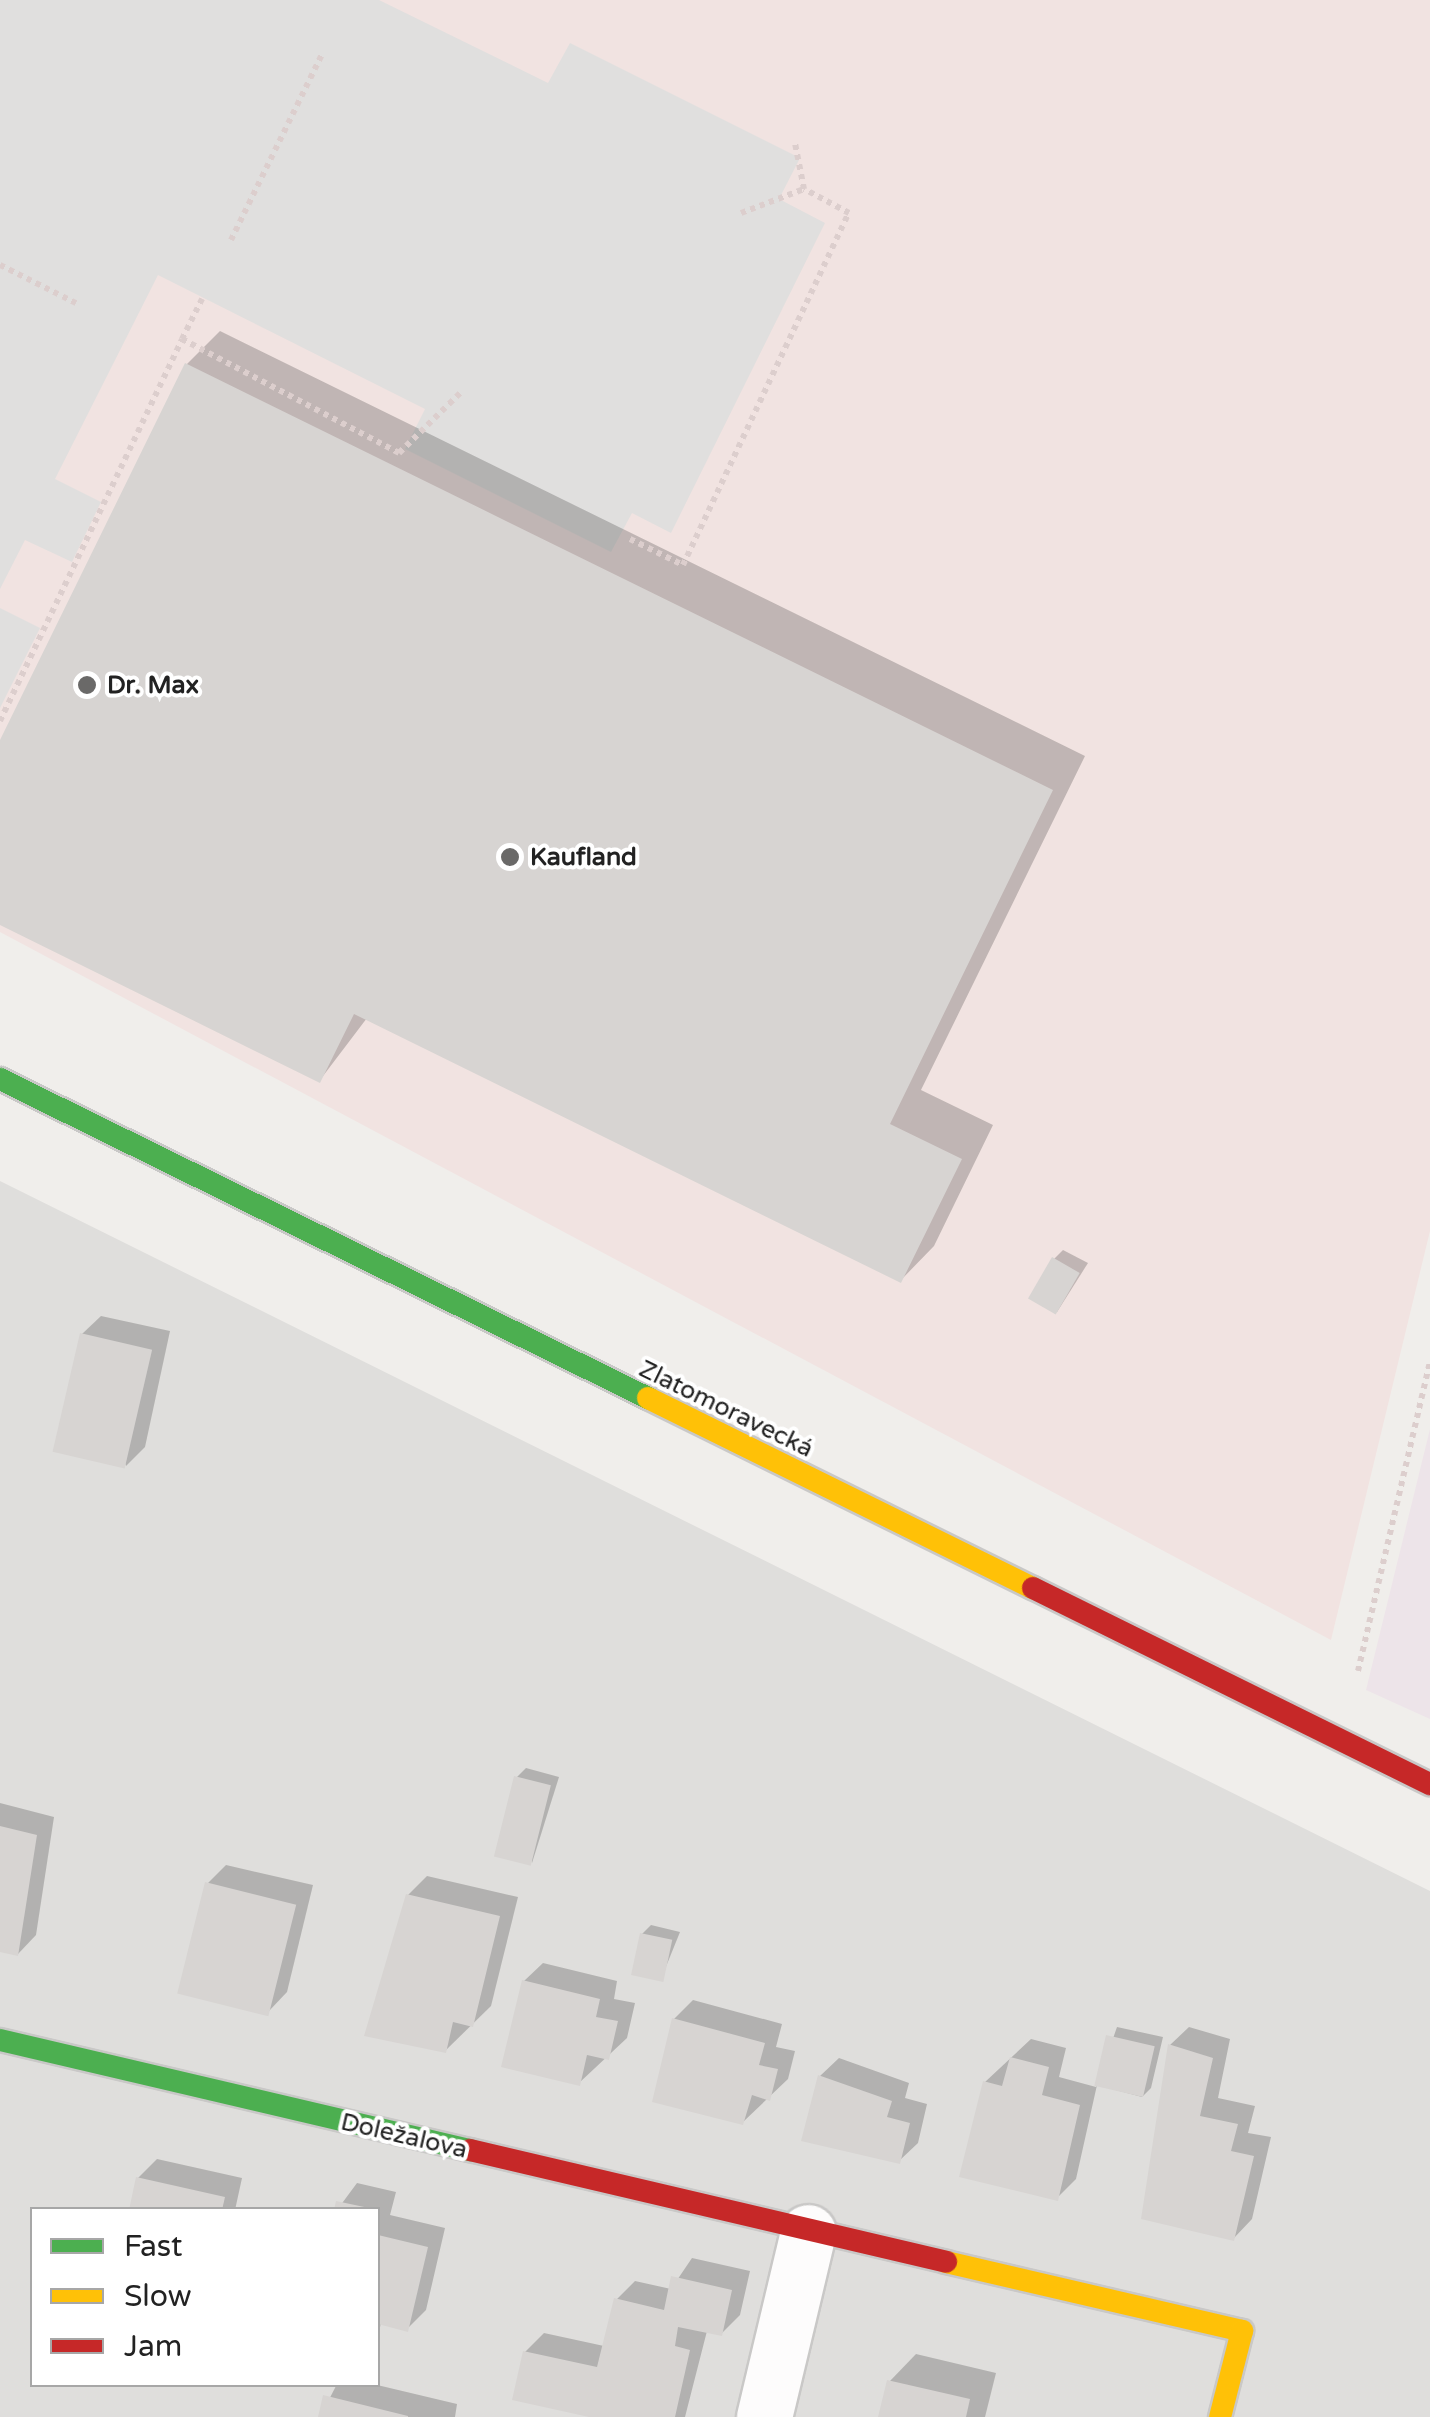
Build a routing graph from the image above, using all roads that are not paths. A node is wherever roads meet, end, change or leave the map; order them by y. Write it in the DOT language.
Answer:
graph roads {
  1 [pos="0,1079"];
  2 [pos="1430,1784"];
  3 [pos="0,2040"];
  4 [pos="808,2232"];
  5 [pos="764,2417"];
  6 [pos="1220,2417"];
  1 -- 2 [label="main road, Zlatomoravecká"];
  3 -- 4 [label="main road, Doležalova"];
  4 -- 5 [label="street"];
  4 -- 6 [label="main road, Doležalova"];
}
